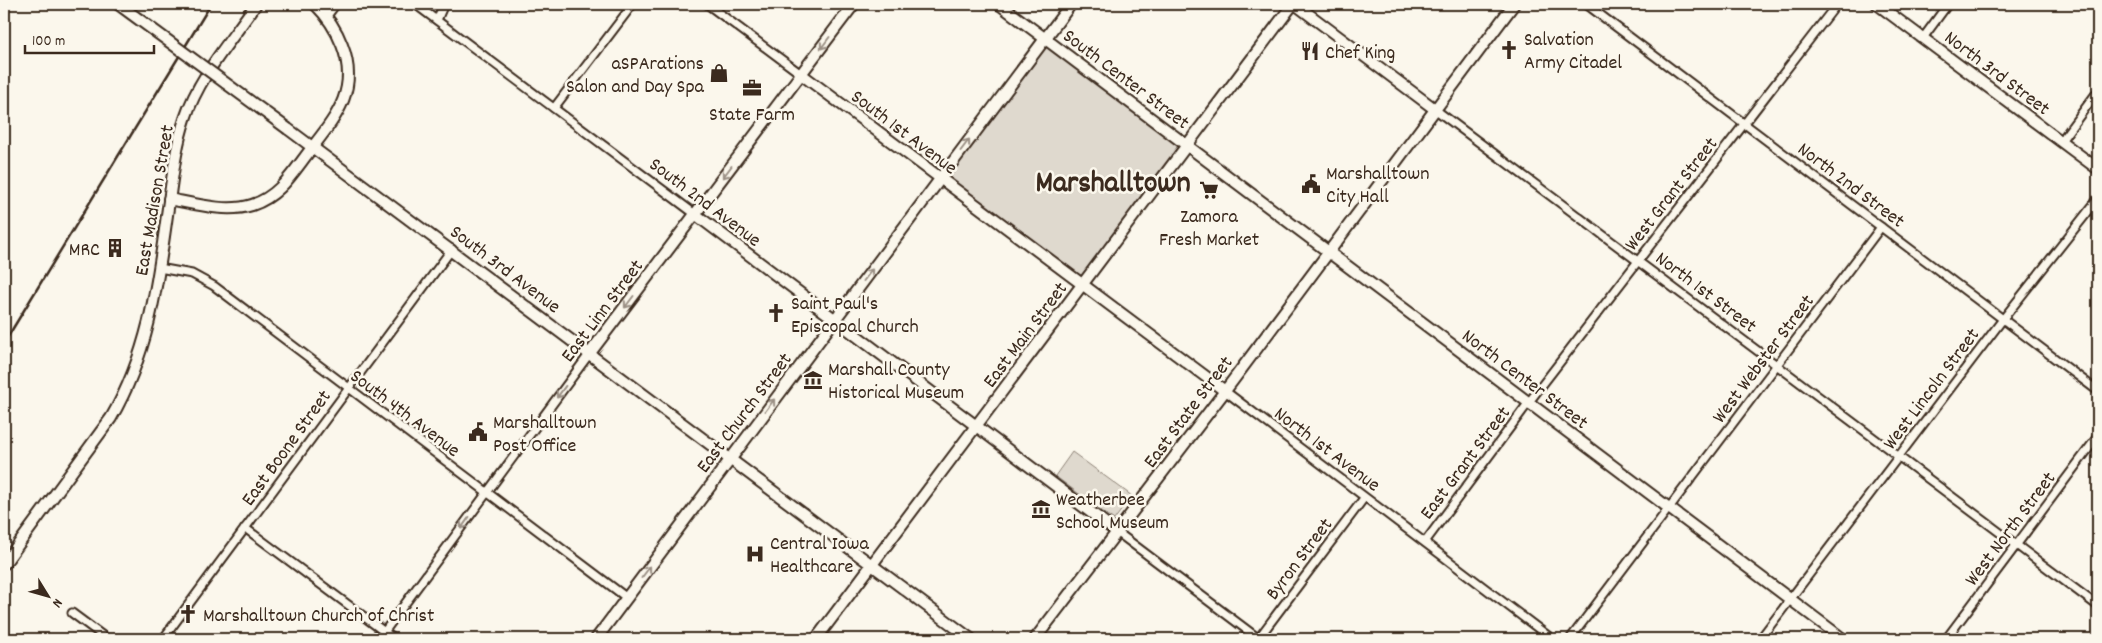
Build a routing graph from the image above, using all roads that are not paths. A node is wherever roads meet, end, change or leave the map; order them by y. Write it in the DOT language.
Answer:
graph roads {
  1 [pos="118,4"];
  2 [pos="256,4"];
  3 [pos="315,4"];
  4 [pos="336,4"];
  5 [pos="415,4"];
  6 [pos="444,4"];
  7 [pos="633,4"];
  8 [pos="707,4"];
  9 [pos="854,4"];
  10 [pos="999,4"];
  11 [pos="1072,4"];
  12 [pos="1294,4"];
  13 [pos="1514,4"];
  14 [pos="1586,4"];
  15 [pos="1837,4"];
  16 [pos="1877,4"];
  17 [pos="1948,4"];
  18 [pos="327,16"];
  19 [pos="437,20"];
  20 [pos="1045,38"];
  21 [pos="1923,38"];
  22 [pos="801,74"];
  23 [pos="2098,91"];
  24 [pos="554,108"];
  25 [pos="1436,110"];
  26 [pos="1744,124"];
  27 [pos="2061,141"];
  28 [pos="1187,145"];
  29 [pos="313,147"];
  30 [pos="2098,169"];
  31 [pos="940,179"];
  32 [pos="169,199"];
  33 [pos="2098,199"];
  34 [pos="695,214"];
  35 [pos="1881,227"];
  36 [pos="452,249"];
  37 [pos="1330,252"];
  38 [pos="1638,262"];
  39 [pos="159,268"];
  40 [pos="1082,285"];
  41 [pos="2003,319"];
  42 [pos="835,320"];
  43 [pos="590,353"];
  44 [pos="1777,365"];
  45 [pos="348,389"];
  46 [pos="1225,391"];
  47 [pos="2098,391"];
  48 [pos="1529,402"];
  49 [pos="976,426"];
  50 [pos="2098,436"];
  51 [pos="1899,456"];
  52 [pos="730,458"];
  53 [pos="487,493"];
  54 [pos="1364,498"];
  55 [pos="1668,508"];
  56 [pos="245,528"];
  57 [pos="1117,532"];
  58 [pos="1425,542"];
  59 [pos="2016,545"];
  60 [pos="4,564"];
  61 [pos="872,564"];
  62 [pos="627,598"];
  63 [pos="1791,599"];
  64 [pos="2098,606"];
  65 [pos="72,613"];
  66 [pos="384,632"];
  67 [pos="107,639"];
  68 [pos="163,639"];
  69 [pos="379,639"];
  70 [pos="394,639"];
  71 [pos="596,639"];
  72 [pos="816,639"];
  73 [pos="971,639"];
  74 [pos="1035,639"];
  75 [pos="1258,639"];
  76 [pos="1552,639"];
  77 [pos="1570,639"];
  78 [pos="1760,639"];
  79 [pos="1844,639"];
  80 [pos="1946,639"];
  1 -- 29 [label="street, South 3rd Avenue, bridge"];
  2 -- 32 [label="street, East Madison Street"];
  3 -- 18 [label="street"];
  4 -- 18 [label="street"];
  5 -- 19 [label="street, South 2nd Avenue"];
  6 -- 19 [label="street"];
  7 -- 24 [label="street"];
  8 -- 22 [label="street, South 1st Avenue"];
  9 -- 22 [label="street, East Linn Street, one-way"];
  10 -- 20 [label="street, South Center Street"];
  11 -- 20 [label="street, East Church Street"];
  12 -- 25 [label="street, North 1st Street"];
  12 -- 28 [label="street, East Main Street"];
  13 -- 25 [label="street, East State Street"];
  14 -- 26 [label="street, North 2nd Street"];
  15 -- 26 [label="street, West Grant Street"];
  16 -- 21 [label="street, North 3rd Street"];
  17 -- 21 [label="street"];
  18 -- 29 [label="street"];
  19 -- 24 [label="street, South 2nd Avenue"];
  20 -- 28 [label="street, South Center Street"];
  31 -- 20 [label="street, East Church Street, one-way"];
  21 -- 27 [label="street, North 3rd Street"];
  22 -- 31 [label="street, South 1st Avenue"];
  22 -- 34 [label="street, East Linn Street, one-way"];
  23 -- 27 [label="street"];
  24 -- 34 [label="street, South 2nd Avenue"];
  25 -- 37 [label="street, East State Street"];
  25 -- 38 [label="street, North 1st Street"];
  26 -- 35 [label="street, North 2nd Street"];
  26 -- 38 [label="street, West Grant Street"];
  27 -- 30 [label="street, North 3rd Street"];
  28 -- 37 [label="street, North Center Street"];
  28 -- 40 [label="street, East Main Street"];
  29 -- 32 [label="street"];
  29 -- 36 [label="street, South 3rd Avenue"];
  31 -- 40 [label="street, South 1st Avenue"];
  42 -- 31 [label="street, East Church Street, one-way"];
  32 -- 39 [label="street, East Madison Street"];
  33 -- 41 [label="street, West Lincoln Street"];
  34 -- 42 [label="street, South 2nd Avenue"];
  34 -- 43 [label="street, East Linn Street, one-way"];
  35 -- 41 [label="street, North 2nd Street"];
  35 -- 44 [label="street, West Webster Street"];
  36 -- 43 [label="street, South 3rd Avenue"];
  36 -- 45 [label="street, East Boone Street"];
  37 -- 46 [label="street, East State Street"];
  37 -- 48 [label="street, North Center Street"];
  38 -- 44 [label="street, North 1st Street"];
  38 -- 48 [label="street, West Grant Street"];
  39 -- 45 [label="street, South 4th Avenue"];
  39 -- 60 [label="street, East Madison Street"];
  40 -- 46 [label="street, North 1st Avenue"];
  40 -- 49 [label="street, East Main Street"];
  41 -- 47 [label="street, North 2nd Street"];
  41 -- 51 [label="street, West Lincoln Street"];
  42 -- 49 [label="street, South 2nd Avenue"];
  52 -- 42 [label="street, East Church Street, one-way"];
  43 -- 52 [label="street, South 3rd Avenue"];
  43 -- 53 [label="street, East Linn Street, one-way"];
  44 -- 51 [label="street, North 1st Street"];
  44 -- 55 [label="street, West Webster Street"];
  45 -- 53 [label="street, South 4th Avenue"];
  45 -- 56 [label="street, East Boone Street"];
  46 -- 54 [label="street, North 1st Avenue"];
  46 -- 57 [label="street, East State Street"];
  48 -- 55 [label="street, North Center Street"];
  48 -- 58 [label="street, East Grant Street"];
  49 -- 57 [label="street, South 2nd Avenue"];
  49 -- 61 [label="street, East Main Street"];
  50 -- 59 [label="street, West North Street"];
  51 -- 59 [label="street, North 1st Street"];
  51 -- 63 [label="street, West Lincoln Street"];
  52 -- 61 [label="street, South 3rd Avenue"];
  62 -- 52 [label="street, East Church Street, one-way"];
  53 -- 62 [label="street, South 4th Avenue"];
  53 -- 66 [label="street, East Linn Street, one-way"];
  54 -- 58 [label="street, North 1st Avenue"];
  54 -- 75 [label="street, Byron Street"];
  55 -- 63 [label="street, North Center Street"];
  55 -- 77 [label="street, West Webster Street"];
  56 -- 66 [label="street"];
  56 -- 68 [label="street, East Boone Street"];
  57 -- 74 [label="street, East State Street"];
  57 -- 75 [label="street"];
  58 -- 76 [label="street, North 1st Avenue"];
  59 -- 64 [label="street, North 1st Street"];
  59 -- 80 [label="street, West North Street"];
  61 -- 72 [label="street, East Main Street"];
  61 -- 73 [label="street, South 3rd Avenue"];
  62 -- 71 [label="street, East Church Street"];
  63 -- 78 [label="street, West Lincoln Street"];
  63 -- 79 [label="street, North Center Street"];
  65 -- 67 [label="street"];
  66 -- 69 [label="street, East Linn Street"];
  66 -- 70 [label="street"];
}
